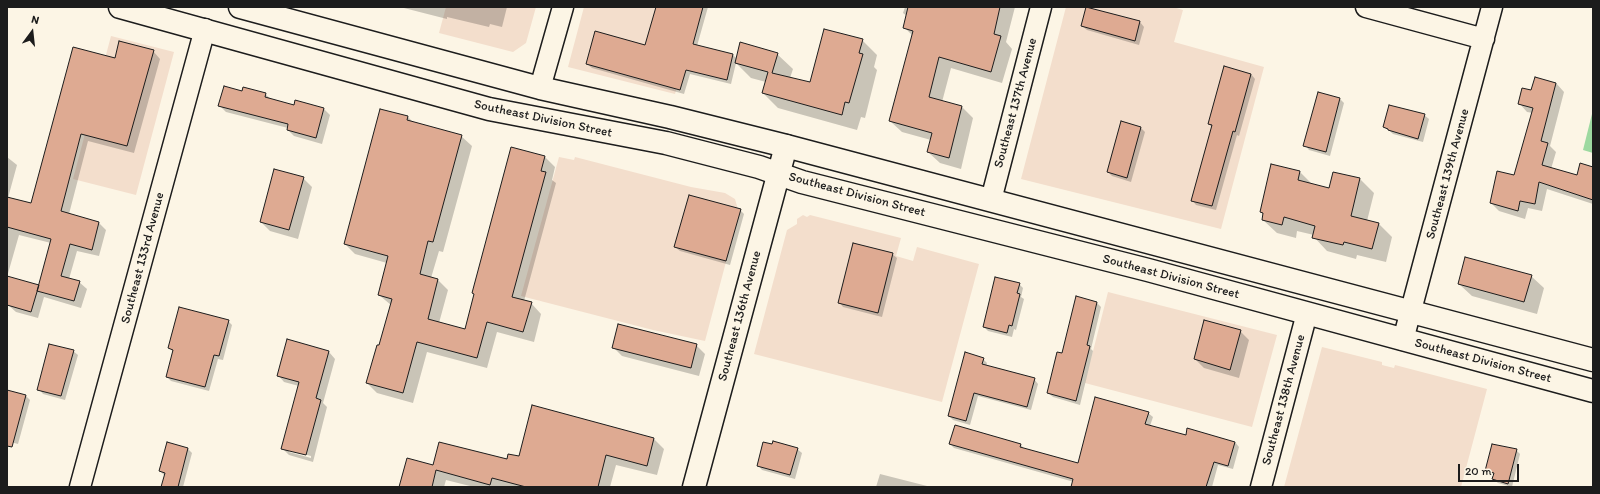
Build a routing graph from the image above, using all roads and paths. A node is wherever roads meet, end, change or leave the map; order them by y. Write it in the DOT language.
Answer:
graph roads {
  1 [pos="120,7"];
  2 [pos="240,7"];
  3 [pos="563,7"];
  4 [pos="1041,7"];
  5 [pos="1366,7"];
  6 [pos="1492,7"];
  7 [pos="205,29"];
  8 [pos="1484,39"];
  9 [pos="540,88"];
  10 [pos="489,109"];
  11 [pos="786,146"];
  12 [pos="779,174"];
  13 [pos="991,200"];
  14 [pos="1411,312"];
  15 [pos="1307,314"];
  16 [pos="1403,340"];
  17 [pos="1593,360"];
  18 [pos="1593,391"];
  19 [pos="80,487"];
  20 [pos="694,487"];
  21 [pos="1261,487"];
  1 -- 7 [label="main road, Southeast Division Street"];
  2 -- 9 [label="main road"];
  3 -- 9 [label="street"];
  4 -- 13 [label="street, Southeast 137th Avenue"];
  5 -- 8 [label="street"];
  6 -- 8 [label="street, Southeast 139th Avenue"];
  7 -- 10 [label="main road, Southeast Division Street"];
  7 -- 19 [label="street, Southeast 133rd Avenue"];
  8 -- 14 [label="street, Southeast 139th Avenue"];
  9 -- 10 [label="main road"];
  9 -- 11 [label="main road"];
  10 -- 12 [label="main road, Southeast Division Street"];
  11 -- 12 [label="main road, Southeast 136th Avenue"];
  11 -- 13 [label="main road"];
  12 -- 15 [label="main road, Southeast Division Street"];
  12 -- 20 [label="main road, Southeast 136th Avenue"];
  13 -- 14 [label="main road"];
  14 -- 16 [label="street, Southeast 139th Avenue"];
  14 -- 17 [label="main road"];
  15 -- 16 [label="main road, Southeast Division Street"];
  15 -- 21 [label="street, Southeast 138th Avenue"];
  16 -- 18 [label="main road, Southeast Division Street"];
}
